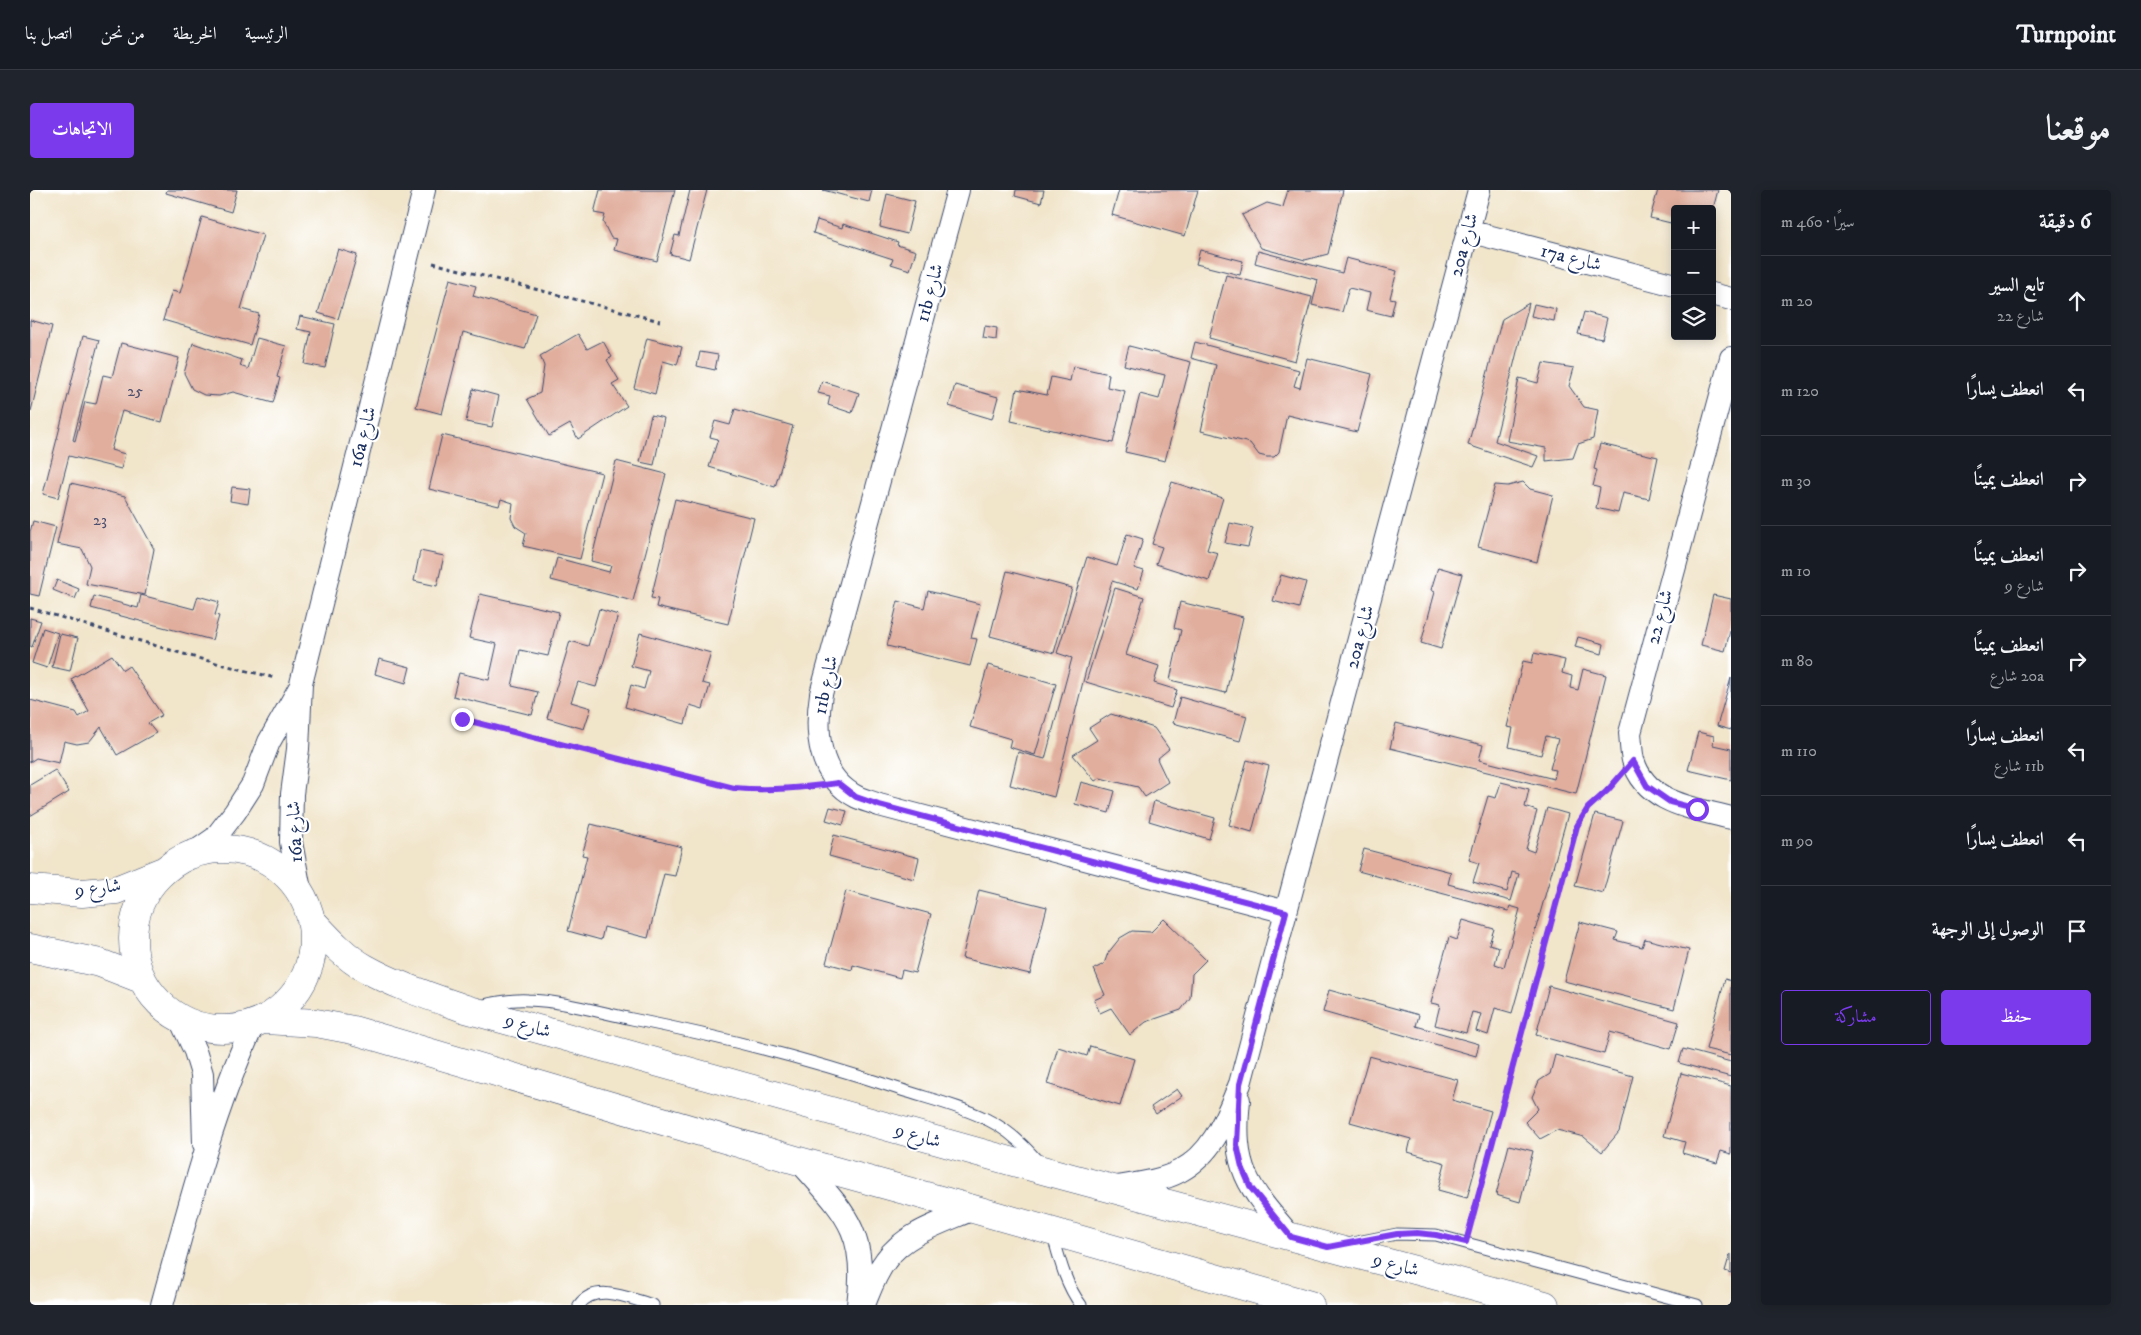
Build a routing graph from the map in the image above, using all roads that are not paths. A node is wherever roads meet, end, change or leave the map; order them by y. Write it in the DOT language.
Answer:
graph roads {
  1 [pos="424,190"];
  2 [pos="958,190"];
  3 [pos="1479,190"];
  4 [pos="1468,231"];
  5 [pos="1671,284"];
  6 [pos="1716,295"];
  7 [pos="1731,299"];
  8 [pos="1731,358"];
  9 [pos="302,684"];
  10 [pos="1731,818"];
  11 [pos="192,854"];
  12 [pos="164,870"];
  13 [pos="30,889"];
  14 [pos="300,890"];
  15 [pos="1286,912"];
  16 [pos="313,922"];
  17 [pos="30,948"];
  18 [pos="141,979"];
  19 [pos="466,1009"];
  20 [pos="180,1019"];
  21 [pos="259,1023"];
  22 [pos="1240,1084"];
  23 [pos="204,1152"];
  24 [pos="799,1161"];
  25 [pos="1046,1171"];
  26 [pos="1112,1188"];
  27 [pos="973,1208"];
  28 [pos="1051,1231"];
  29 [pos="1291,1237"];
  30 [pos="1328,1247"];
  31 [pos="162,1305"];
  32 [pos="579,1305"];
  33 [pos="653,1305"];
  34 [pos="858,1305"];
  35 [pos="864,1305"];
  36 [pos="1081,1305"];
  37 [pos="1310,1305"];
  38 [pos="1545,1305"];
  39 [pos="1697,1305"];
  1 -- 9 [label="street, 16a شارع"];
  2 -- 15 [label="street, 11b شارع"];
  3 -- 4 [label="street, 20a شارع"];
  4 -- 5 [label="street, 17a شارع"];
  4 -- 15 [label="street, 20a شارع"];
  6 -- 7 [label="street"];
  8 -- 10 [label="street, شارع 22"];
  9 -- 11 [label="street, 16a شارع"];
  9 -- 14 [label="street, 16a شارع"];
  11 -- 12 [label="street"];
  11 -- 14 [label="street"];
  12 -- 13 [label="street, شارع 9"];
  12 -- 18 [label="street"];
  14 -- 16 [label="street"];
  15 -- 22 [label="street, 20a شارع"];
  16 -- 19 [label="street, شارع 9"];
  16 -- 21 [label="street"];
  17 -- 18 [label="street"];
  18 -- 20 [label="street"];
  19 -- 25 [label="street, شارع 9"];
  19 -- 25 [label="lane"];
  20 -- 21 [label="street"];
  20 -- 23 [label="street"];
  21 -- 23 [label="street"];
  21 -- 24 [label="street"];
  22 -- 26 [label="street, 20a شارع"];
  22 -- 29 [label="street, 20a شارع"];
  23 -- 31 [label="street"];
  24 -- 27 [label="street"];
  24 -- 34 [label="street"];
  25 -- 26 [label="street, شارع 9"];
  26 -- 29 [label="street, شارع 9"];
  27 -- 28 [label="street"];
  27 -- 35 [label="street"];
  28 -- 36 [label="lane"];
  28 -- 37 [label="street"];
  29 -- 30 [label="street, شارع 9"];
  30 -- 38 [label="street, شارع 9"];
  30 -- 39 [label="lane"];
  32 -- 33 [label="lane"];
}
